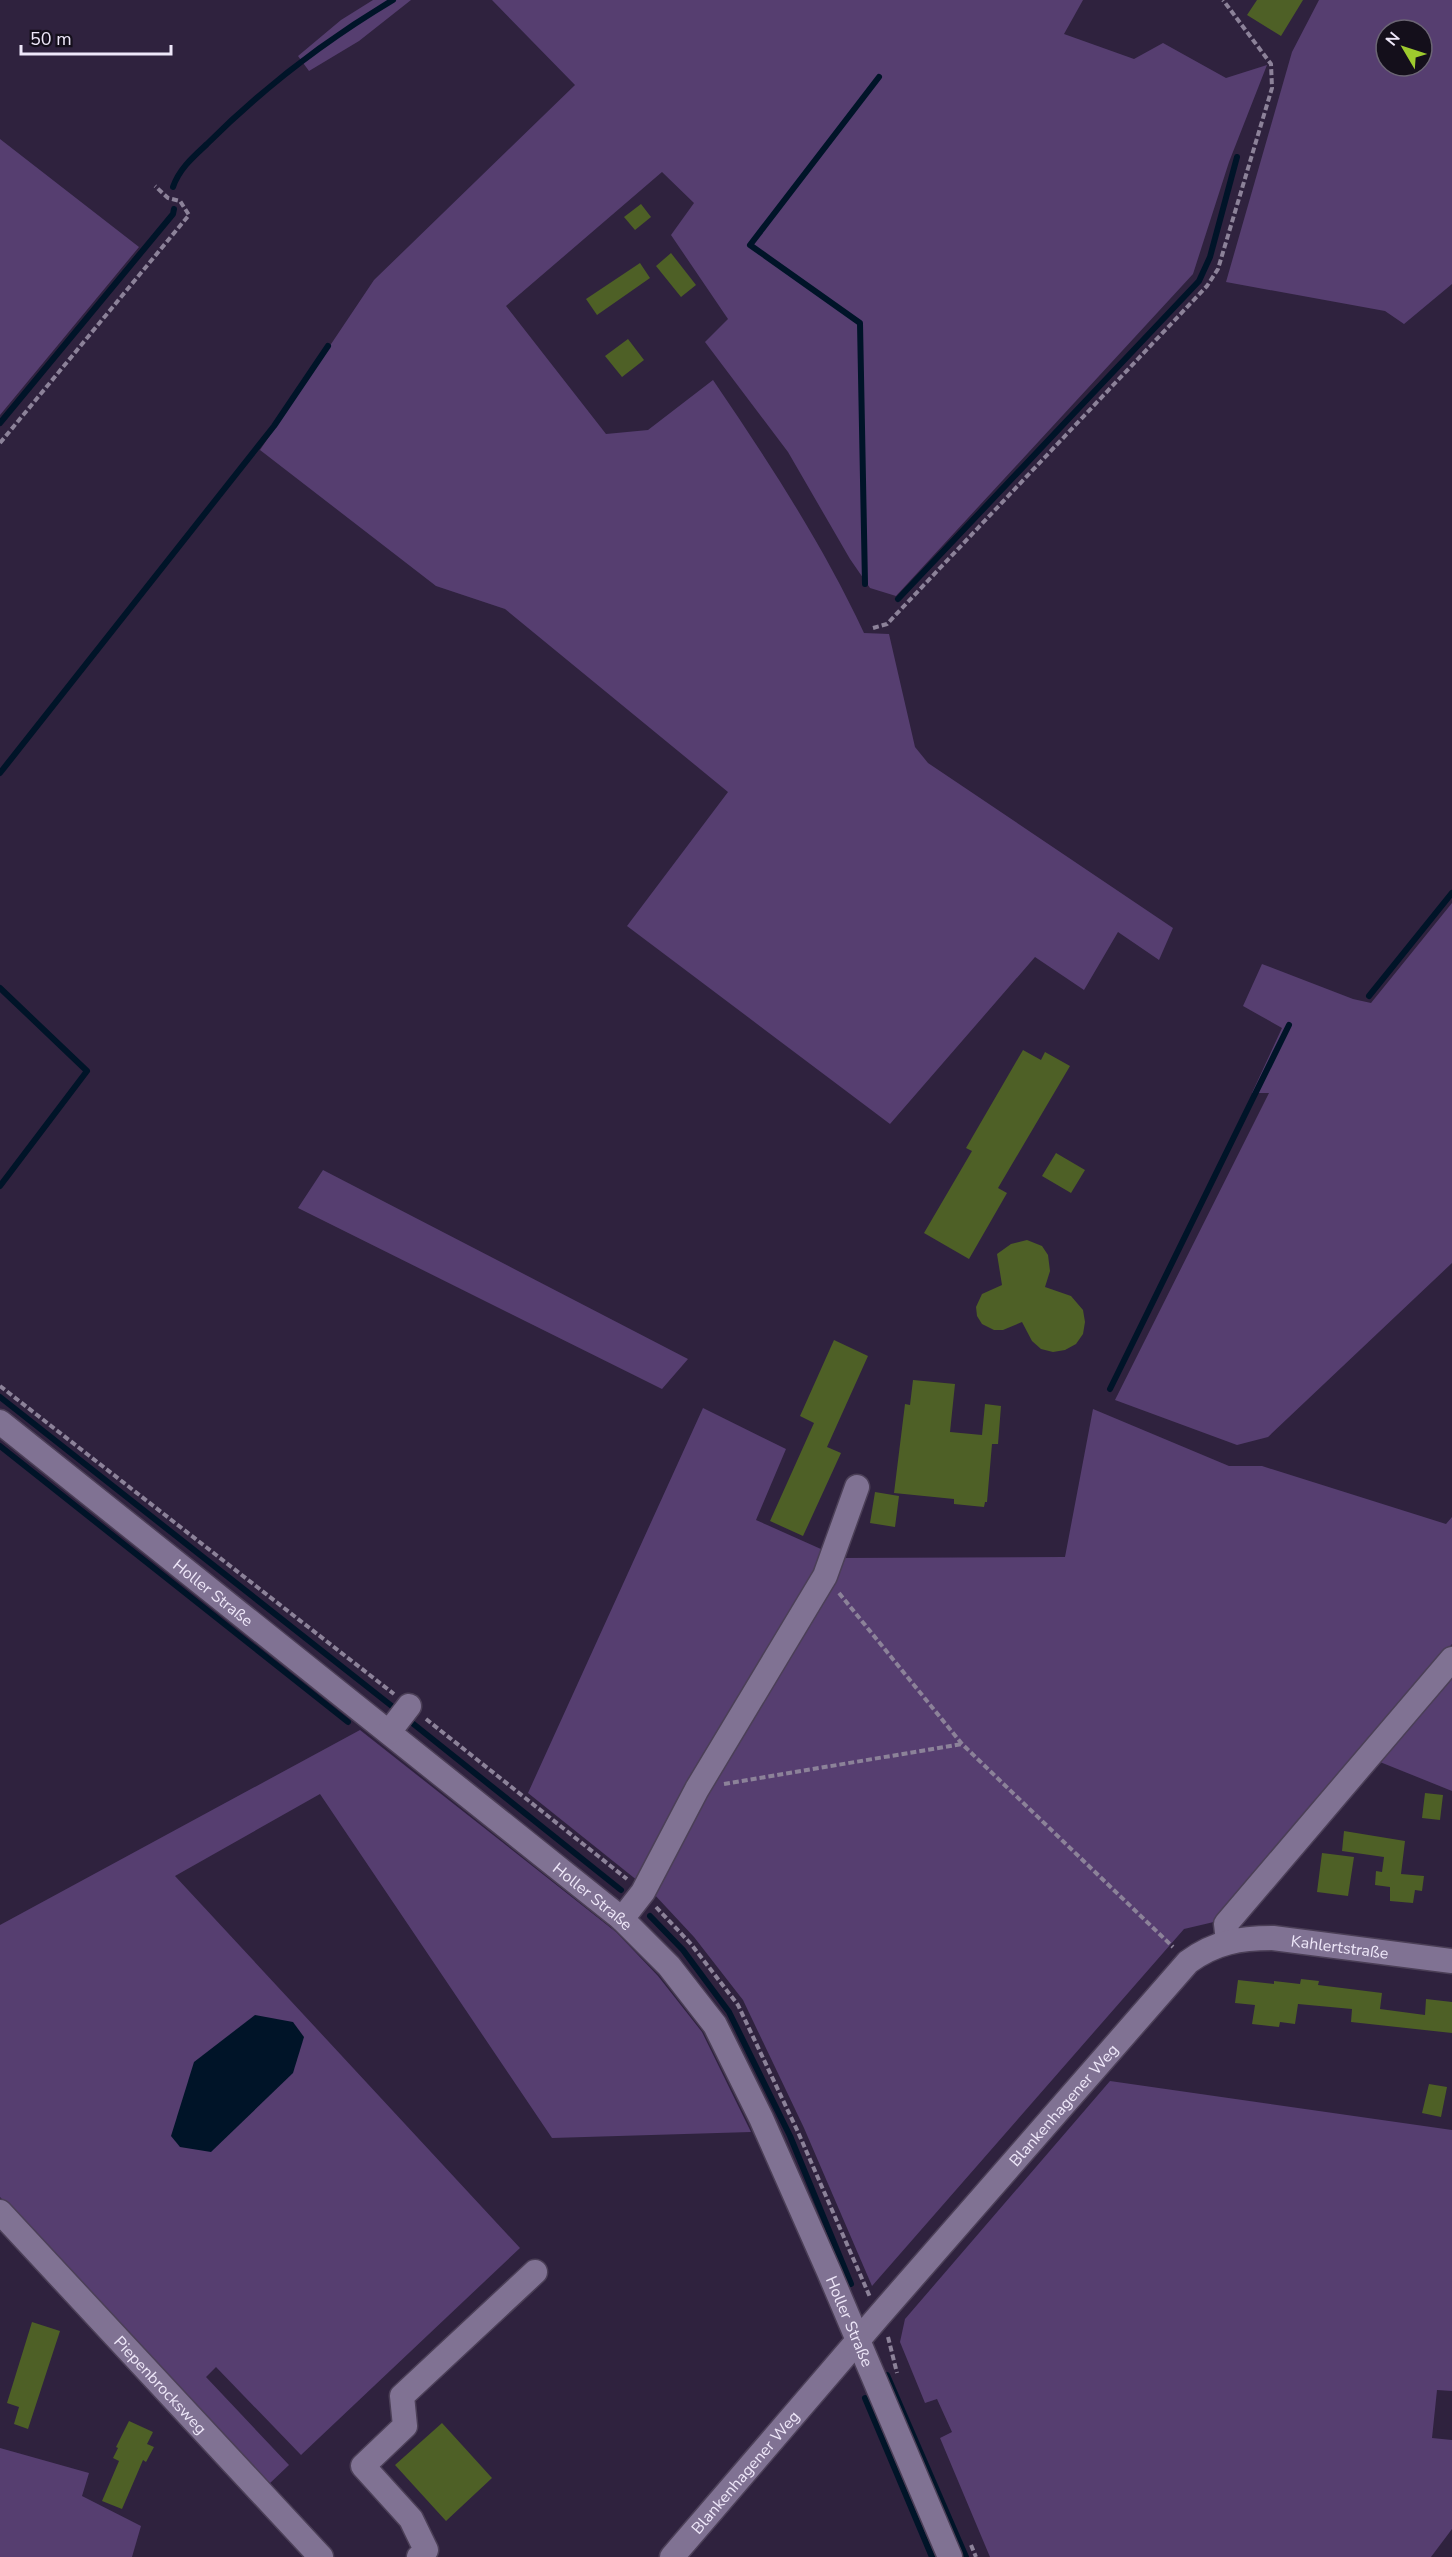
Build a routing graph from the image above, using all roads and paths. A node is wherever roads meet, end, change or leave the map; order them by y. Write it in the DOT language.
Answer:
graph roads {
  1 [pos="1223,0"];
  2 [pos="155,186"];
  3 [pos="0,442"];
  4 [pos="873,628"];
  5 [pos="0,1422"];
  6 [pos="857,1487"];
  7 [pos="825,1576"];
  8 [pos="1452,1659"];
  9 [pos="410,1706"];
  10 [pos="389,1732"];
  11 [pos="962,1744"];
  12 [pos="697,1789"];
  13 [pos="622,1919"];
  14 [pos="1228,1941"];
  15 [pos="1452,1961"];
  16 [pos="1188,1962"];
  17 [pos="0,2212"];
  18 [pos="535,2272"];
  19 [pos="878,2317"];
  20 [pos="858,2340"];
  21 [pos="901,2381"];
  22 [pos="967,2535"];
  23 [pos="321,2557"];
  24 [pos="419,2557"];
  25 [pos="672,2557"];
  26 [pos="950,2557"];
  27 [pos="976,2557"];
  1 -- 4 [label="path"];
  2 -- 3 [label="path"];
  5 -- 10 [label="street, Holler Straße"];
  6 -- 7 [label="street"];
  7 -- 11 [label="path"];
  7 -- 12 [label="street"];
  8 -- 14 [label="street"];
  9 -- 10 [label="street"];
  10 -- 13 [label="street, Holler Straße"];
  11 -- 12 [label="path"];
  11 -- 16 [label="path"];
  12 -- 13 [label="street"];
  13 -- 20 [label="street, Holler Straße"];
  14 -- 15 [label="street, Kahlertstraße"];
  14 -- 16 [label="street, Blankenhagener Weg"];
  16 -- 19 [label="street, Blankenhagener Weg"];
  17 -- 23 [label="street, Piepenbrocksweg"];
  18 -- 24 [label="street"];
  19 -- 20 [label="street, Blankenhagener Weg"];
  19 -- 21 [label="path"];
  20 -- 25 [label="street, Blankenhagener Weg"];
  20 -- 26 [label="street, Holler Straße"];
  22 -- 27 [label="path"];
}
